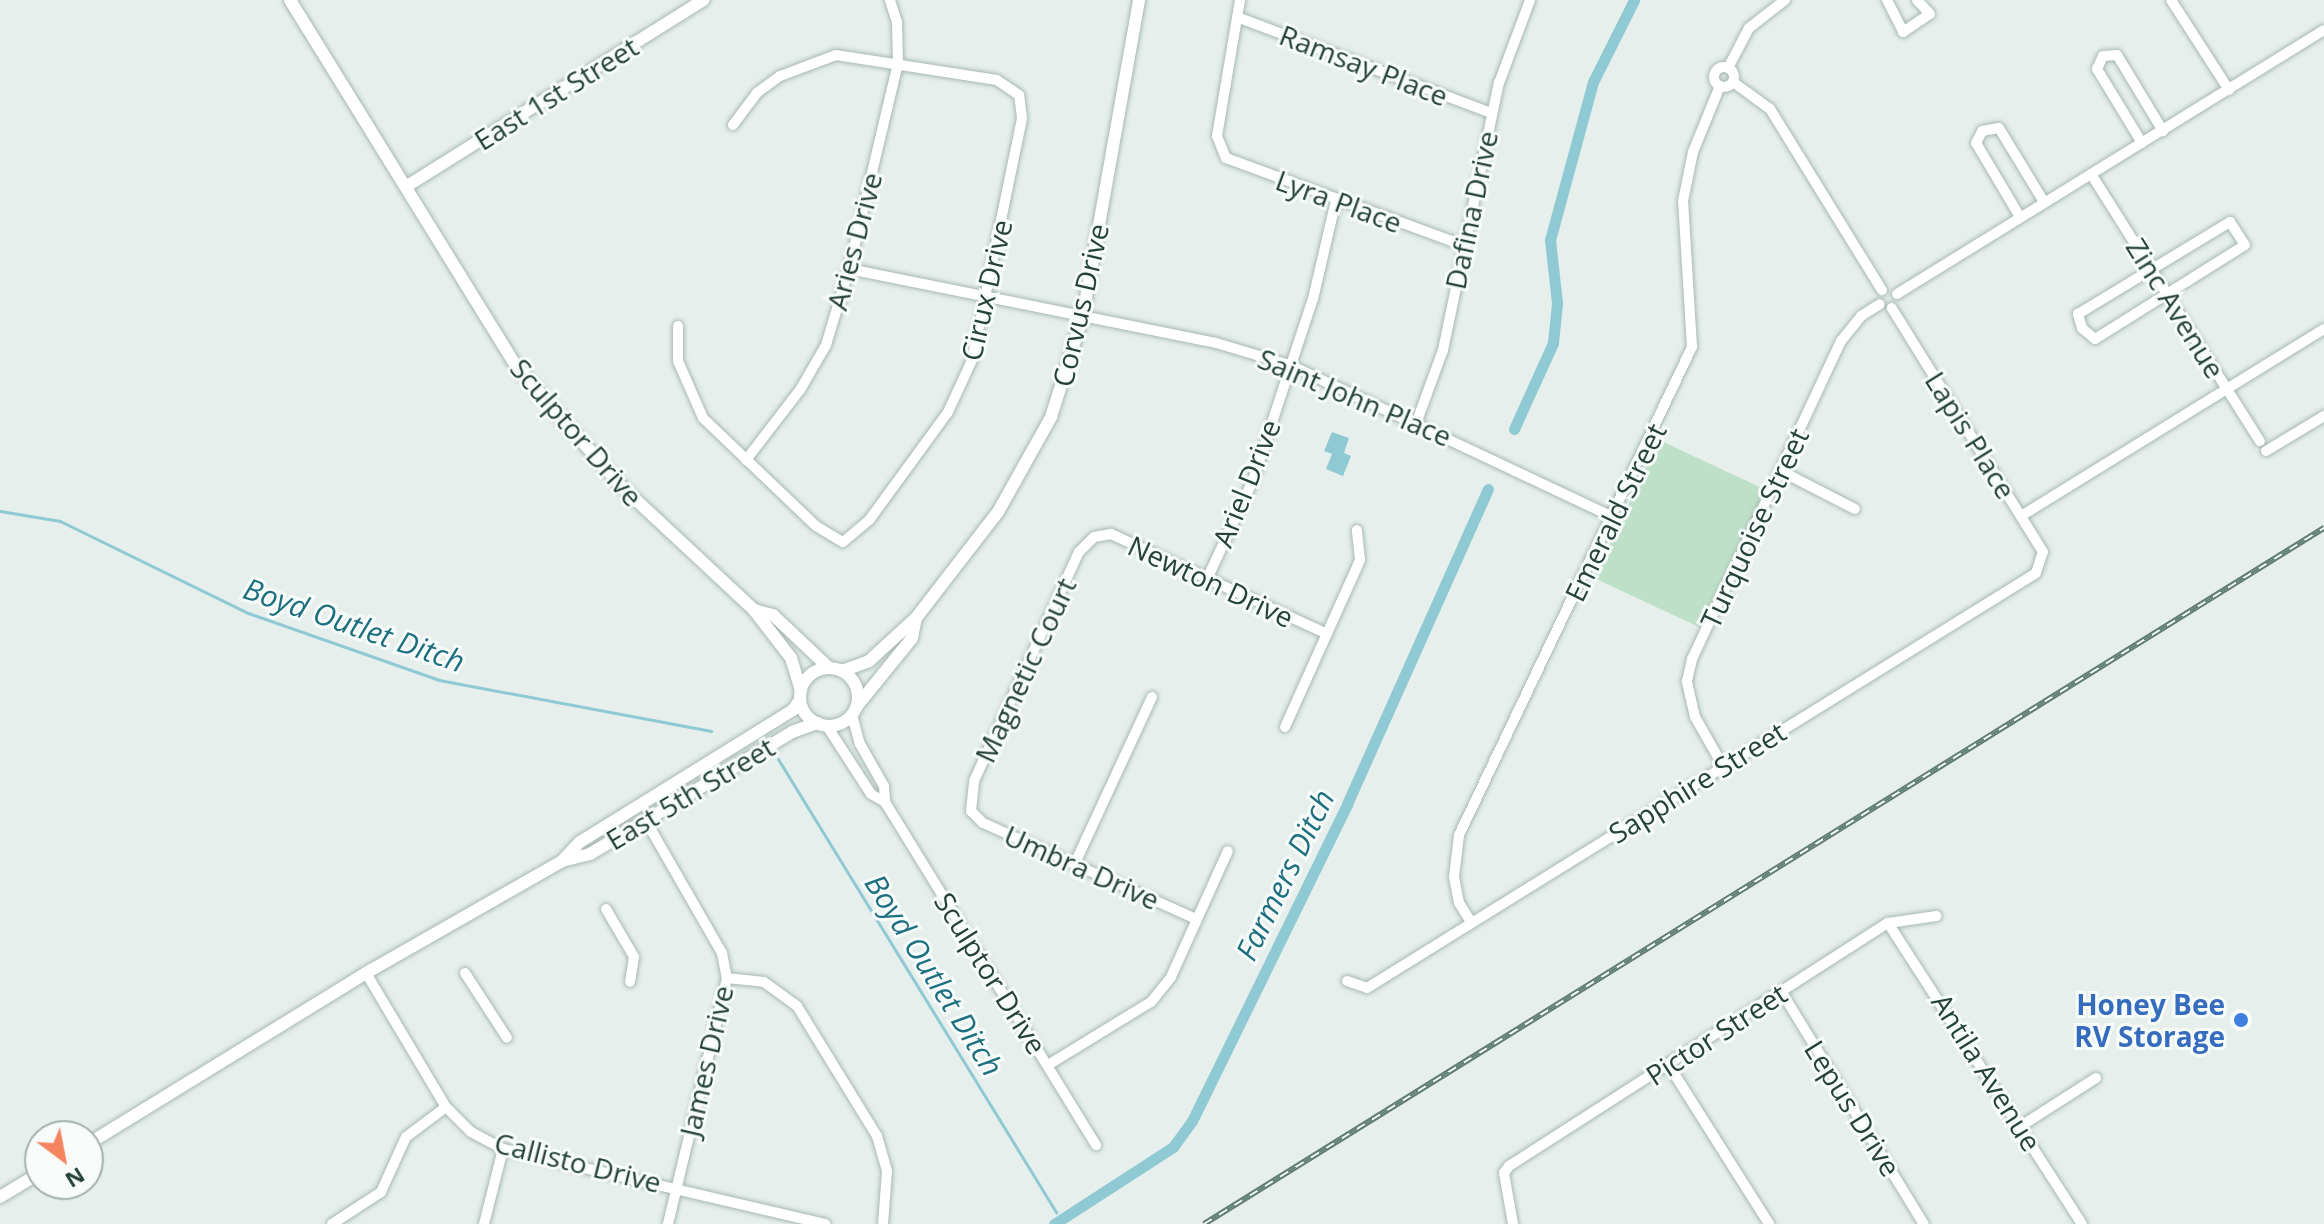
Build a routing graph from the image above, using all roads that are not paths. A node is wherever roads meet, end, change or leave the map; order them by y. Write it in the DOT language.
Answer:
graph roads {
  1 [pos="290,0"];
  2 [pos="704,0"];
  3 [pos="890,0"];
  4 [pos="1139,0"];
  5 [pos="1240,0"];
  6 [pos="1530,0"];
  7 [pos="1785,0"];
  8 [pos="1887,0"];
  9 [pos="1917,0"];
  10 [pos="2171,0"];
  11 [pos="1237,17"];
  12 [pos="2324,30"];
  13 [pos="898,63"];
  14 [pos="1728,68"];
  15 [pos="1733,82"];
  16 [pos="1720,86"];
  17 [pos="2229,90"];
  18 [pos="1491,113"];
  19 [pos="733,125"];
  20 [pos="2163,131"];
  21 [pos="2142,143"];
  22 [pos="2091,174"];
  23 [pos="407,186"];
  24 [pos="1336,200"];
  25 [pos="2044,202"];
  26 [pos="2020,217"];
  27 [pos="1462,245"];
  28 [pos="849,269"];
  29 [pos="2151,269"];
  30 [pos="1882,290"];
  31 [pos="2165,293"];
  32 [pos="1897,294"];
  33 [pos="989,297"];
  34 [pos="1880,304"];
  35 [pos="1892,308"];
  36 [pos="1083,315"];
  37 [pos="678,326"];
  38 [pos="2324,329"];
  39 [pos="1290,365"];
  40 [pos="2227,389"];
  41 [pos="2324,416"];
  42 [pos="1417,421"];
  43 [pos="746,460"];
  44 [pos="1781,471"];
  45 [pos="1855,509"];
  46 [pos="1611,516"];
  47 [pos="2021,516"];
  48 [pos="1357,530"];
  49 [pos="1094,537"];
  50 [pos="2043,563"];
  51 [pos="1206,581"];
  52 [pos="754,610"];
  53 [pos="916,618"];
  54 [pos="1327,634"];
  55 [pos="836,669"];
  56 [pos="800,695"];
  57 [pos="1152,697"];
  58 [pos="855,710"];
  59 [pos="822,725"];
  60 [pos="1285,727"];
  61 [pos="1723,766"];
  62 [pos="885,802"];
  63 [pos="971,811"];
  64 [pos="646,821"];
  65 [pos="1228,851"];
  66 [pos="562,861"];
  67 [pos="1075,863"];
  68 [pos="606,909"];
  69 [pos="1936,916"];
  70 [pos="1196,919"];
  71 [pos="1471,922"];
  72 [pos="1888,923"];
  73 [pos="366,973"];
  74 [pos="465,973"];
  75 [pos="727,978"];
  76 [pos="1347,981"];
  77 [pos="630,982"];
  78 [pos="1781,991"];
  79 [pos="507,1038"];
  80 [pos="1668,1064"];
  81 [pos="1048,1065"];
  82 [pos="2096,1078"];
  83 [pos="446,1107"];
  84 [pos="2021,1126"];
  85 [pos="104,1134"];
  86 [pos="1096,1145"];
  87 [pos="503,1149"];
  88 [pos="24,1183"];
  89 [pos="677,1186"];
  90 [pos="0,1197"];
  91 [pos="332,1224"];
  92 [pos="484,1224"];
  93 [pos="668,1224"];
  94 [pos="825,1224"];
  95 [pos="883,1224"];
  96 [pos="1513,1224"];
  97 [pos="1769,1224"];
  98 [pos="1924,1224"];
  99 [pos="2082,1224"];
  1 -- 23 [label="street, Sculptor Drive"];
  2 -- 23 [label="street, East 1st Street"];
  3 -- 13 [label="street, Aries Drive"];
  4 -- 36 [label="street, Corvus Drive"];
  5 -- 11 [label="street"];
  6 -- 18 [label="street, Dafina Drive"];
  7 -- 14 [label="street"];
  8 -- 9 [label="street"];
  10 -- 17 [label="street"];
  11 -- 18 [label="street, Ramsay Place"];
  11 -- 24 [label="street, Lyra Place"];
  12 -- 17 [label="street"];
  13 -- 19 [label="street"];
  13 -- 28 [label="street, Aries Drive"];
  13 -- 33 [label="street, Cirux Drive"];
  14 -- 15 [label="street"];
  14 -- 16 [label="street, Emerald Street"];
  15 -- 16 [label="street"];
  15 -- 30 [label="street"];
  16 -- 46 [label="street, Emerald Street"];
  17 -- 20 [label="street"];
  18 -- 27 [label="street, Dafina Drive"];
  20 -- 21 [label="street"];
  20 -- 21 [label="street"];
  21 -- 22 [label="street"];
  22 -- 25 [label="street"];
  22 -- 29 [label="street, Zinc Avenue"];
  23 -- 52 [label="street, Sculptor Drive"];
  24 -- 27 [label="street, Lyra Place"];
  24 -- 39 [label="street, Ariel Drive"];
  25 -- 26 [label="street"];
  25 -- 26 [label="street"];
  26 -- 32 [label="street"];
  27 -- 42 [label="street, Dafina Drive"];
  28 -- 33 [label="street, Saint John Place"];
  28 -- 43 [label="street, Aries Drive"];
  29 -- 31 [label="street, Zinc Avenue"];
  29 -- 31 [label="street"];
  29 -- 31 [label="street"];
  30 -- 32 [label="street"];
  30 -- 34 [label="street"];
  31 -- 40 [label="street, Zinc Avenue"];
  32 -- 35 [label="street"];
  33 -- 36 [label="street, Saint John Place"];
  33 -- 43 [label="street, Cirux Drive"];
  34 -- 35 [label="street"];
  34 -- 44 [label="street, Turquoise Street"];
  35 -- 47 [label="street, Lapis Place"];
  36 -- 39 [label="street, Saint John Place"];
  36 -- 53 [label="street, Corvus Drive"];
  37 -- 43 [label="street"];
  38 -- 40 [label="street"];
  39 -- 42 [label="street, Saint John Place"];
  39 -- 51 [label="street, Ariel Drive"];
  40 -- 41 [label="street, Zinc Avenue"];
  40 -- 47 [label="street"];
  42 -- 46 [label="street, Saint John Place"];
  44 -- 45 [label="street"];
  44 -- 61 [label="street, Turquoise Street"];
  46 -- 71 [label="street, Emerald Street"];
  47 -- 50 [label="street, Lapis Place"];
  48 -- 54 [label="street"];
  49 -- 51 [label="street, Newton Drive"];
  49 -- 63 [label="street, Magnetic Court"];
  50 -- 61 [label="street, Sapphire Street"];
  51 -- 54 [label="street, Newton Drive"];
  52 -- 55 [label="street, Sculptor Drive"];
  52 -- 56 [label="street, Sculptor Drive"];
  53 -- 55 [label="street, Corvus Drive"];
  53 -- 58 [label="street, Corvus Drive"];
  54 -- 60 [label="street"];
  55 -- 56 [label="street"];
  55 -- 58 [label="street"];
  56 -- 59 [label="street"];
  56 -- 66 [label="street, East 5th Street"];
  57 -- 67 [label="street"];
  58 -- 59 [label="street"];
  58 -- 62 [label="street, Sculptor Drive"];
  59 -- 62 [label="street, Sculptor Drive"];
  59 -- 64 [label="street, East 5th Street"];
  61 -- 71 [label="street, Sapphire Street"];
  62 -- 81 [label="street, Sculptor Drive"];
  63 -- 67 [label="street, Umbra Drive"];
  64 -- 66 [label="street, East 5th Street"];
  64 -- 75 [label="street, James Drive"];
  65 -- 70 [label="street"];
  66 -- 73 [label="street, East 5th Street"];
  67 -- 70 [label="street, Umbra Drive"];
  68 -- 77 [label="street"];
  69 -- 72 [label="street, Pictor Street"];
  70 -- 81 [label="street"];
  71 -- 76 [label="street, Sapphire Street"];
  72 -- 78 [label="street, Pictor Street"];
  72 -- 84 [label="street, Antila Avenue"];
  73 -- 83 [label="street, Callisto Drive"];
  73 -- 85 [label="street, East 5th Street"];
  74 -- 79 [label="street"];
  75 -- 89 [label="street, James Drive"];
  75 -- 95 [label="street"];
  78 -- 80 [label="street, Pictor Street"];
  78 -- 98 [label="street, Lepus Drive"];
  80 -- 96 [label="street, Pictor Street"];
  80 -- 97 [label="street"];
  81 -- 86 [label="street, Sculptor Drive"];
  82 -- 84 [label="street"];
  83 -- 87 [label="street, Callisto Drive"];
  83 -- 91 [label="street"];
  84 -- 99 [label="street, Antila Avenue"];
  87 -- 89 [label="street, Callisto Drive"];
  87 -- 92 [label="street"];
  88 -- 90 [label="street"];
  89 -- 93 [label="street, James Drive"];
  89 -- 94 [label="street, Callisto Drive"];
}
